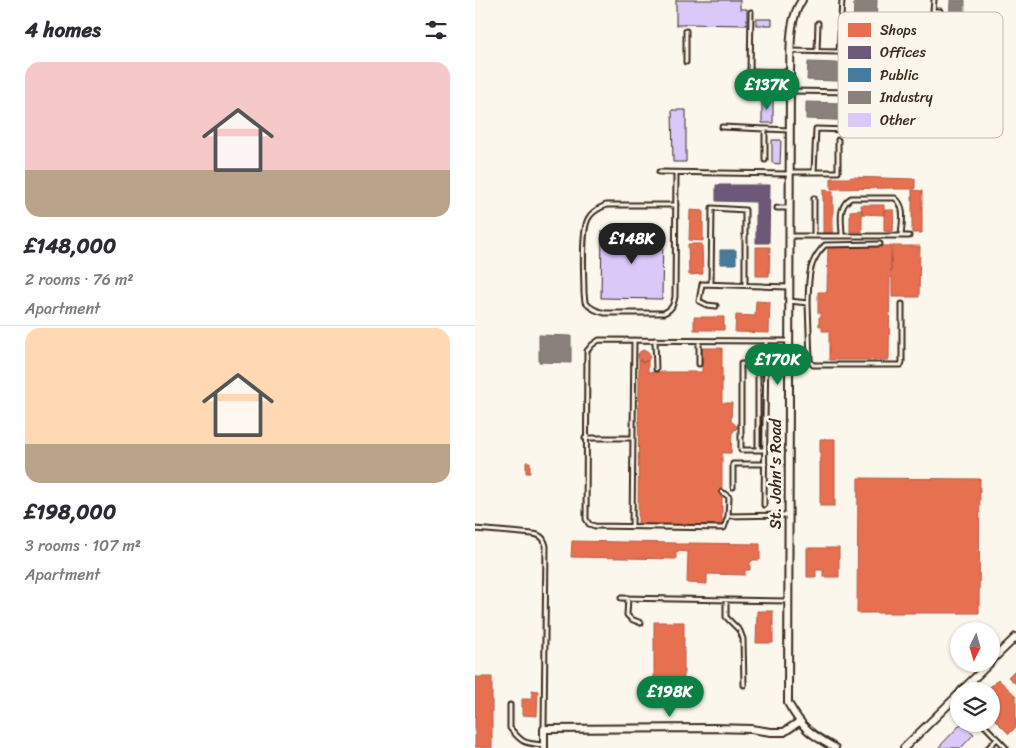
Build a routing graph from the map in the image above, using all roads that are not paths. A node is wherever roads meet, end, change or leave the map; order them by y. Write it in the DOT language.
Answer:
graph roads {
  1 [pos="802,0"];
  2 [pos="934,0"];
  3 [pos="751,12"];
  4 [pos="940,12"];
  5 [pos="818,24"];
  6 [pos="686,31"];
  7 [pos="791,51"];
  8 [pos="817,52"];
  9 [pos="838,52"];
  10 [pos="686,62"];
  11 [pos="790,72"];
  12 [pos="790,91"];
  13 [pos="838,92"];
  14 [pos="722,128"];
  15 [pos="765,129"];
  16 [pos="790,130"];
  17 [pos="838,130"];
  18 [pos="838,140"];
  19 [pos="765,160"];
  20 [pos="659,172"];
  21 [pos="814,172"];
  22 [pos="676,173"];
  23 [pos="789,173"];
  24 [pos="814,198"];
  25 [pos="675,205"];
  26 [pos="777,208"];
  27 [pos="790,208"];
  28 [pos="790,236"];
  29 [pos="814,236"];
  30 [pos="841,236"];
  31 [pos="901,236"];
  32 [pos="909,236"];
  33 [pos="880,244"];
  34 [pos="711,284"];
  35 [pos="745,285"];
  36 [pos="789,287"];
  37 [pos="789,301"];
  38 [pos="808,303"];
  39 [pos="902,304"];
  40 [pos="716,306"];
  41 [pos="634,340"];
  42 [pos="655,340"];
  43 [pos="699,341"];
  44 [pos="766,341"];
  45 [pos="789,341"];
  46 [pos="789,354"];
  47 [pos="809,354"];
  48 [pos="699,364"];
  49 [pos="656,369"];
  50 [pos="585,438"];
  51 [pos="632,438"];
  52 [pos="758,450"];
  53 [pos="765,450"];
  54 [pos="765,464"];
  55 [pos="733,487"];
  56 [pos="722,492"];
  57 [pos="765,505"];
  58 [pos="789,515"];
  59 [pos="728,516"];
  60 [pos="632,527"];
  61 [pos="475,529"];
  62 [pos="621,598"];
  63 [pos="628,598"];
  64 [pos="726,600"];
  65 [pos="788,601"];
  66 [pos="641,623"];
  67 [pos="1016,637"];
  68 [pos="1000,653"];
  69 [pos="981,672"];
  70 [pos="970,682"];
  71 [pos="744,685"];
  72 [pos="510,705"];
  73 [pos="950,705"];
  74 [pos="799,722"];
  75 [pos="543,728"];
  76 [pos="990,732"];
  77 [pos="997,739"];
  78 [pos="541,746"];
  79 [pos="835,748"];
  80 [pos="904,748"];
  81 [pos="988,748"];
  82 [pos="1006,748"];
  1 -- 7 [label="street, St. John's Road"];
  2 -- 4 [label="lane"];
  3 -- 11 [label="lane"];
  5 -- 8 [label="lane"];
  6 -- 10 [label="lane"];
  7 -- 8 [label="lane"];
  7 -- 11 [label="street, St. John's Road"];
  8 -- 9 [label="lane"];
  11 -- 12 [label="street, St. John's Road"];
  12 -- 13 [label="lane"];
  12 -- 16 [label="street, St. John's Road"];
  14 -- 15 [label="lane"];
  15 -- 16 [label="lane"];
  15 -- 19 [label="lane"];
  16 -- 23 [label="street, St. John's Road"];
  17 -- 21 [label="lane"];
  18 -- 21 [label="lane"];
  20 -- 22 [label="lane"];
  21 -- 23 [label="lane"];
  22 -- 23 [label="lane"];
  22 -- 25 [label="lane"];
  23 -- 27 [label="street, St. John's Road"];
  24 -- 29 [label="lane"];
  25 -- 25 [label="lane"];
  26 -- 27 [label="lane"];
  27 -- 28 [label="street, St. John's Road"];
  28 -- 29 [label="lane"];
  28 -- 36 [label="street, St. John's Road"];
  29 -- 30 [label="lane"];
  30 -- 31 [label="lane"];
  30 -- 31 [label="lane"];
  31 -- 32 [label="lane"];
  33 -- 38 [label="lane"];
  34 -- 35 [label="lane"];
  34 -- 35 [label="lane"];
  34 -- 40 [label="lane"];
  35 -- 36 [label="lane"];
  36 -- 37 [label="street, St. John's Road"];
  37 -- 38 [label="lane"];
  37 -- 45 [label="street, St. John's Road"];
  38 -- 47 [label="lane"];
  39 -- 47 [label="lane"];
  41 -- 42 [label="lane"];
  41 -- 50 [label="lane"];
  41 -- 51 [label="lane"];
  42 -- 43 [label="lane"];
  42 -- 49 [label="lane"];
  43 -- 44 [label="lane"];
  43 -- 48 [label="lane"];
  44 -- 45 [label="lane"];
  44 -- 53 [label="lane"];
  45 -- 46 [label="street, St. John's Road"];
  46 -- 47 [label="lane"];
  46 -- 58 [label="street, St. John's Road"];
  50 -- 51 [label="lane"];
  50 -- 60 [label="lane"];
  51 -- 60 [label="lane"];
  52 -- 53 [label="lane"];
  53 -- 54 [label="lane"];
  54 -- 55 [label="lane"];
  54 -- 57 [label="lane"];
  56 -- 59 [label="lane"];
  58 -- 59 [label="lane"];
  58 -- 65 [label="street, St. John's Road"];
  59 -- 60 [label="lane"];
  61 -- 75 [label="lane"];
  62 -- 63 [label="lane"];
  63 -- 64 [label="lane"];
  63 -- 66 [label="lane"];
  64 -- 65 [label="lane"];
  64 -- 71 [label="lane"];
  65 -- 74 [label="street, St. John's Road"];
  67 -- 68 [label="street"];
  69 -- 70 [label="street"];
  72 -- 78 [label="lane"];
  73 -- 80 [label="street"];
  74 -- 75 [label="street"];
  74 -- 79 [label="street, St. John's Road"];
  75 -- 78 [label="street"];
  76 -- 77 [label="lane"];
  77 -- 81 [label="lane"];
  77 -- 82 [label="lane"];
}
